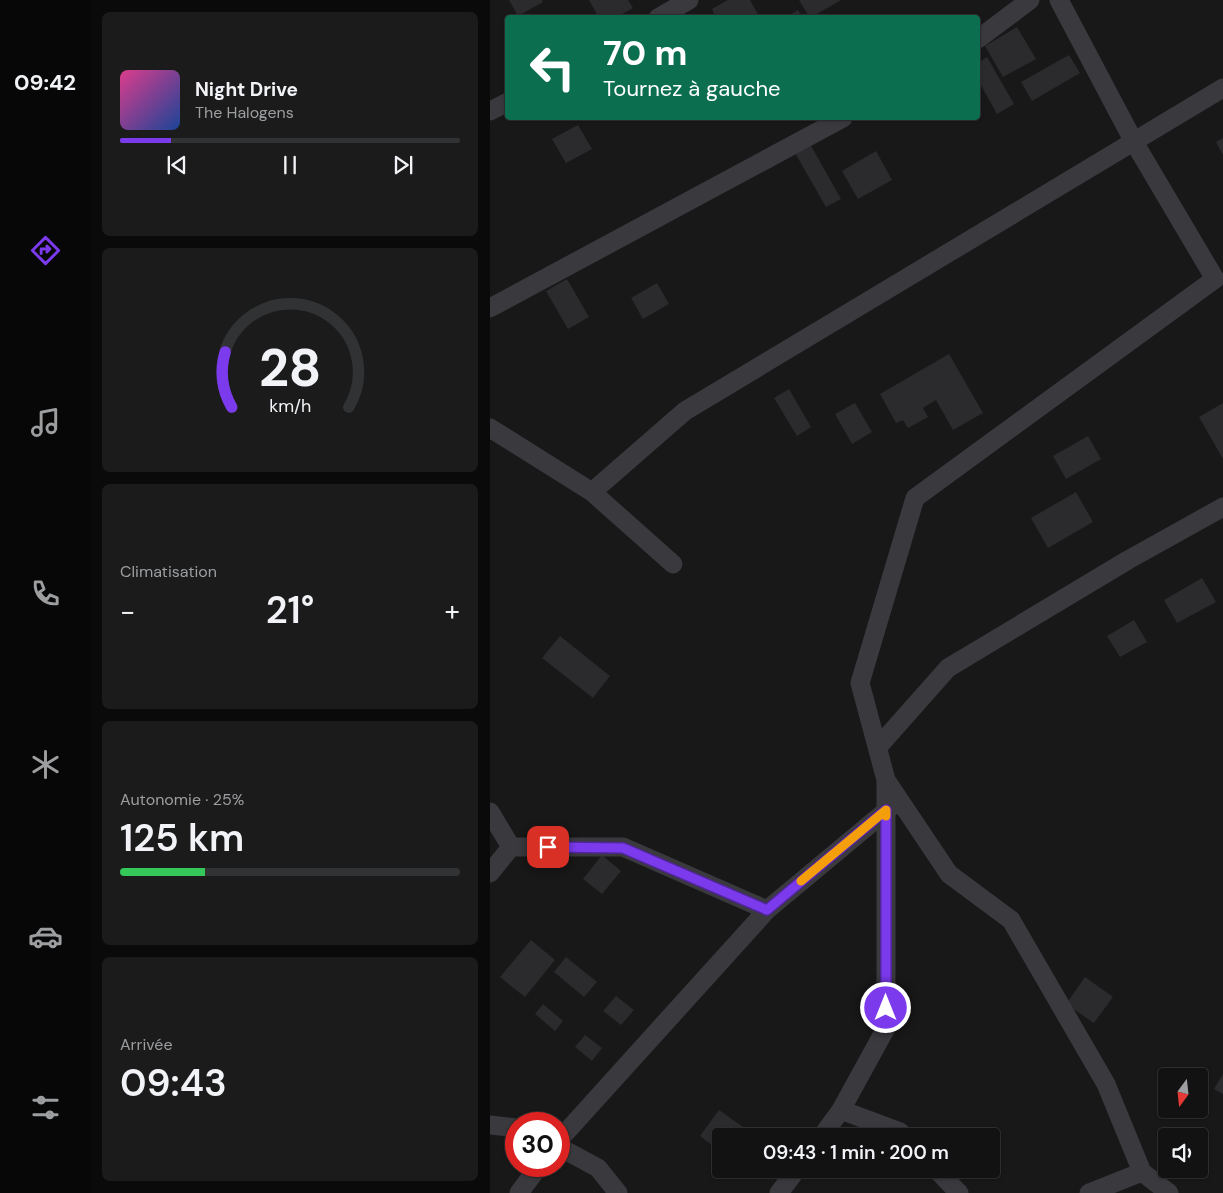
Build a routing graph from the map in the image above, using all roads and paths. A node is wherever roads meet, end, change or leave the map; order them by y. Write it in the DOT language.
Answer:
graph roads {
  1 [pos="689,0"];
  2 [pos="1030,0"];
  3 [pos="1059,0"];
  4 [pos="663,15"];
  5 [pos="980,38"];
  6 [pos="1223,88"];
  7 [pos="505,104"];
  8 [pos="490,112"];
  9 [pos="839,120"];
  10 [pos="1134,142"];
  11 [pos="1219,285"];
  12 [pos="490,308"];
  13 [pos="490,428"];
  14 [pos="592,492"];
  15 [pos="1223,507"];
  16 [pos="673,564"];
  17 [pos="878,747"];
  18 [pos="893,805"];
  19 [pos="490,812"];
  20 [pos="512,847"];
  21 [pos="490,873"];
  22 [pos="767,910"];
  23 [pos="841,1110"];
  24 [pos="490,1125"];
  25 [pos="505,1127"];
  26 [pos="570,1128"];
  27 [pos="828,1128"];
  28 [pos="889,1128"];
  29 [pos="570,1153"];
  30 [pos="1142,1172"];
  31 [pos="531,1177"];
  32 [pos="790,1178"];
  33 [pos="945,1178"];
  34 [pos="519,1193"];
  35 [pos="618,1193"];
  36 [pos="779,1193"];
  37 [pos="960,1193"];
  38 [pos="1089,1193"];
  39 [pos="1169,1193"];
  1 -- 4 [label="street"];
  2 -- 5 [label="street"];
  3 -- 10 [label="street"];
  6 -- 10 [label="street"];
  7 -- 8 [label="street"];
  9 -- 12 [label="street"];
  10 -- 11 [label="street"];
  10 -- 14 [label="street"];
  11 -- 17 [label="street"];
  13 -- 14 [label="street"];
  14 -- 16 [label="street"];
  15 -- 17 [label="street"];
  17 -- 18 [label="street"];
  18 -- 22 [label="street"];
  18 -- 23 [label="street"];
  18 -- 30 [label="street"];
  19 -- 20 [label="street"];
  20 -- 21 [label="street"];
  20 -- 22 [label="street"];
  22 -- 26 [label="street"];
  23 -- 27 [label="street"];
  23 -- 28 [label="street"];
  24 -- 25 [label="street"];
  29 -- 35 [label="street"];
  30 -- 38 [label="street"];
  30 -- 39 [label="street"];
  31 -- 34 [label="street"];
  32 -- 36 [label="street"];
  33 -- 37 [label="street"];
}
